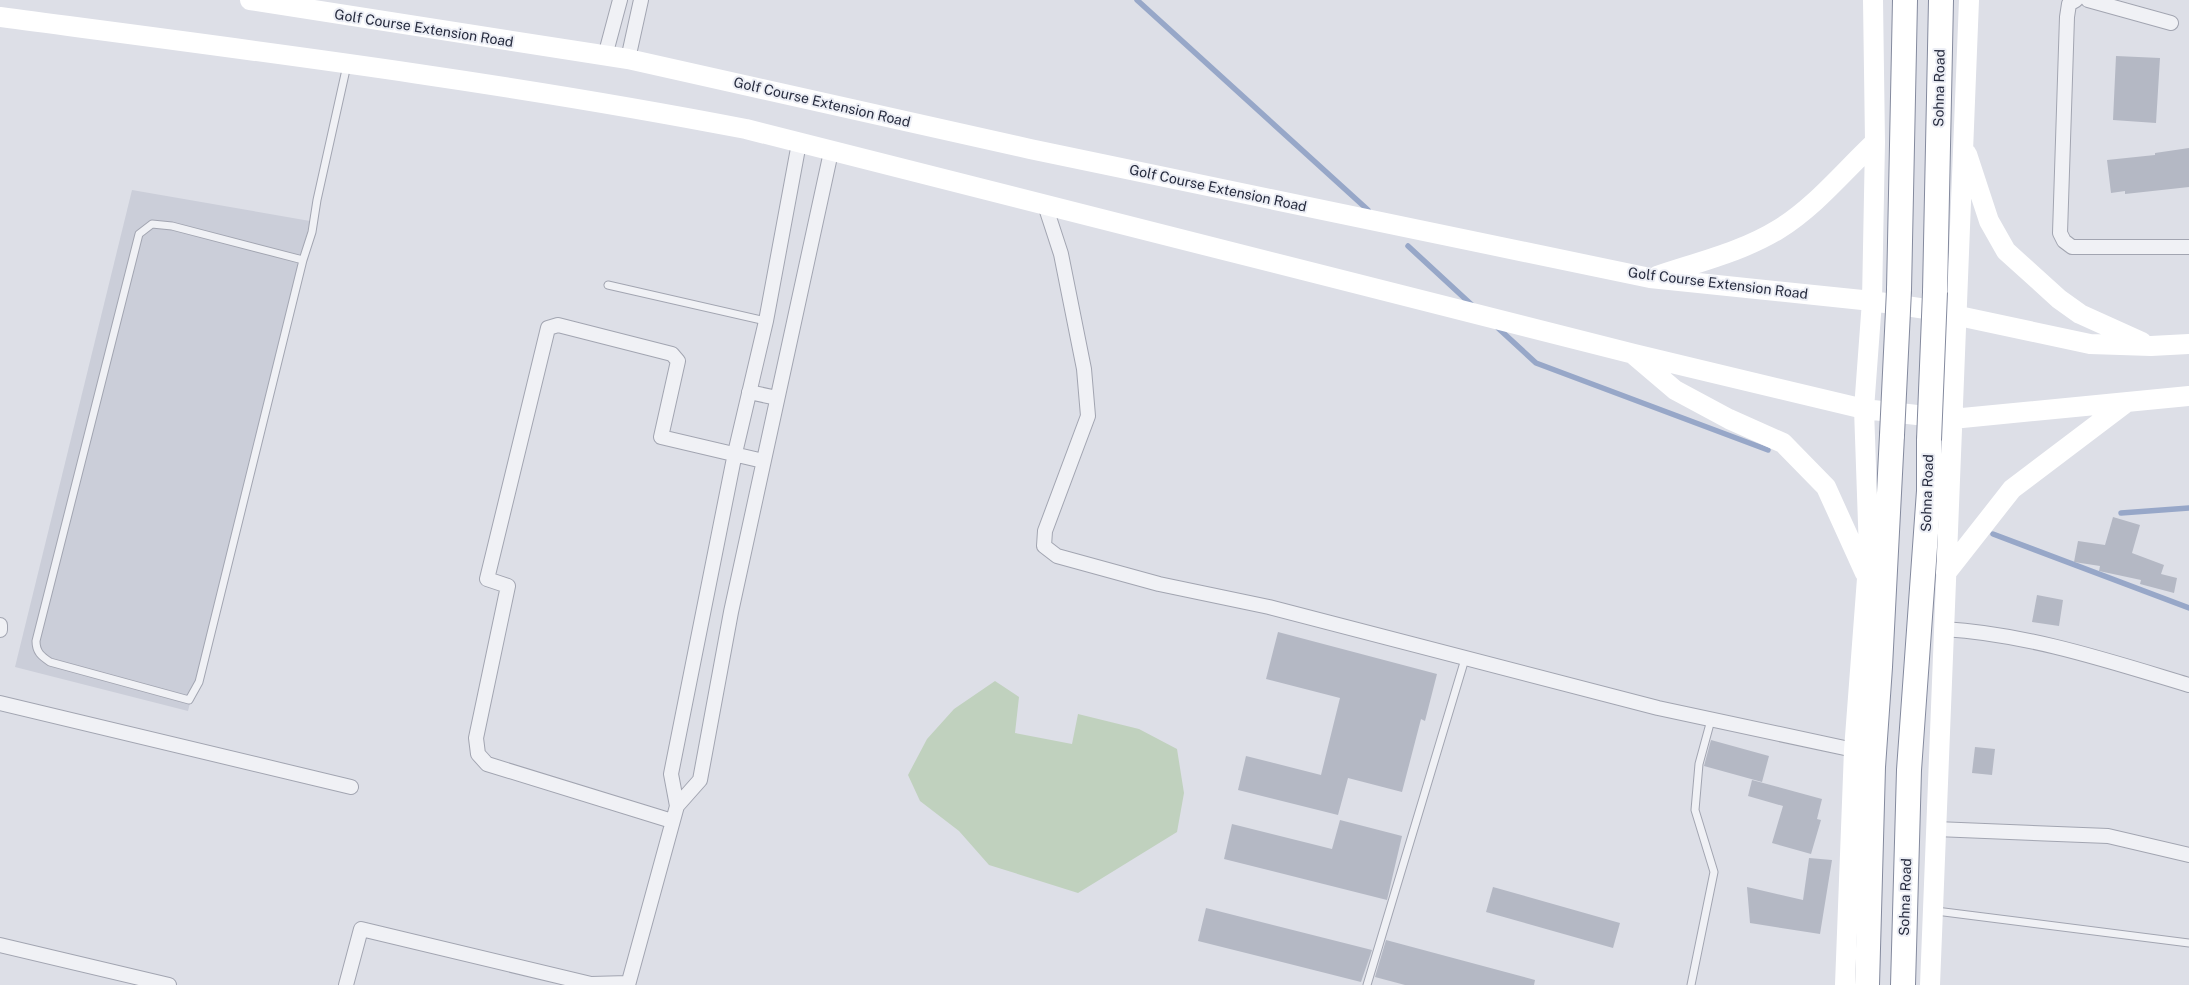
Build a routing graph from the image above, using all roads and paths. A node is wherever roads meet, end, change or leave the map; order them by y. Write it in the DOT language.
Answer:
graph roads {
  1 [pos="250,0"];
  2 [pos="620,0"];
  3 [pos="641,0"];
  4 [pos="1874,0"];
  5 [pos="1969,0"];
  6 [pos="2076,0"];
  7 [pos="2088,0"];
  8 [pos="1905,5"];
  9 [pos="1941,7"];
  10 [pos="0,16"];
  11 [pos="2171,23"];
  12 [pos="605,56"];
  13 [pos="628,59"];
  14 [pos="347,65"];
  15 [pos="1963,140"];
  16 [pos="1874,142"];
  17 [pos="799,143"];
  18 [pos="832,152"];
  19 [pos="1045,205"];
  20 [pos="2189,247"];
  21 [pos="303,260"];
  22 [pos="1650,278"];
  23 [pos="608,285"];
  24 [pos="1872,301"];
  25 [pos="1956,314"];
  26 [pos="766,321"];
  27 [pos="2189,344"];
  28 [pos="2151,346"];
  29 [pos="1634,354"];
  30 [pos="749,392"];
  31 [pos="2189,396"];
  32 [pos="777,398"];
  33 [pos="2127,402"];
  34 [pos="1864,409"];
  35 [pos="1952,419"];
  36 [pos="736,453"];
  37 [pos="763,461"];
  38 [pos="1946,573"];
  39 [pos="1867,576"];
  40 [pos="0,625"];
  41 [pos="1944,629"];
  42 [pos="0,630"];
  43 [pos="1465,660"];
  44 [pos="2189,685"];
  45 [pos="0,703"];
  46 [pos="1711,720"];
  47 [pos="1854,750"];
  48 [pos="351,787"];
  49 [pos="677,806"];
  50 [pos="672,821"];
  51 [pos="1936,829"];
  52 [pos="2189,855"];
  53 [pos="1933,911"];
  54 [pos="2189,943"];
  55 [pos="0,945"];
  56 [pos="628,984"];
  57 [pos="168,985"];
  58 [pos="346,985"];
  59 [pos="1367,985"];
  60 [pos="1691,985"];
  61 [pos="1845,985"];
  62 [pos="1867,985"];
  63 [pos="1902,985"];
  64 [pos="1930,985"];
  1 -- 12 [label="main road, Golf Course Extension Road"];
  2 -- 12 [label="street"];
  3 -- 13 [label="street"];
  4 -- 16 [label="main road"];
  5 -- 15 [label="main road"];
  6 -- 20 [label="street"];
  7 -- 11 [label="street"];
  8 -- 62 [label="highway, bridge"];
  9 -- 63 [label="highway, Sohna Road, bridge"];
  10 -- 14 [label="main road"];
  12 -- 13 [label="main road, Golf Course Extension Road"];
  13 -- 22 [label="main road, Golf Course Extension Road"];
  14 -- 17 [label="main road"];
  14 -- 21 [label="lane"];
  15 -- 25 [label="main road"];
  15 -- 28 [label="main road"];
  16 -- 22 [label="main road"];
  16 -- 24 [label="main road"];
  17 -- 18 [label="main road"];
  17 -- 26 [label="street"];
  18 -- 19 [label="main road"];
  18 -- 32 [label="street"];
  19 -- 29 [label="main road"];
  19 -- 43 [label="street"];
  21 -- 21 [label="lane"];
  22 -- 24 [label="main road, Golf Course Extension Road"];
  23 -- 26 [label="lane"];
  24 -- 25 [label="main road, Golf Course Extension Road"];
  24 -- 34 [label="main road"];
  25 -- 28 [label="main road, Golf Course Extension Road"];
  25 -- 35 [label="main road"];
  26 -- 30 [label="street"];
  27 -- 28 [label="main road, Golf Course Extension Road"];
  29 -- 34 [label="main road"];
  29 -- 39 [label="main road"];
  30 -- 32 [label="street"];
  30 -- 36 [label="street"];
  31 -- 33 [label="main road"];
  32 -- 37 [label="street"];
  33 -- 35 [label="main road"];
  33 -- 38 [label="main road"];
  34 -- 35 [label="main road"];
  34 -- 39 [label="main road"];
  35 -- 38 [label="main road"];
  36 -- 37 [label="street"];
  36 -- 49 [label="street"];
  36 -- 50 [label="street"];
  37 -- 49 [label="street"];
  38 -- 41 [label="main road"];
  39 -- 47 [label="main road"];
  40 -- 42 [label="street"];
  41 -- 44 [label="street"];
  41 -- 51 [label="main road"];
  43 -- 46 [label="street"];
  43 -- 59 [label="lane"];
  45 -- 48 [label="street"];
  46 -- 47 [label="street"];
  46 -- 60 [label="lane"];
  47 -- 61 [label="main road"];
  49 -- 50 [label="street"];
  50 -- 56 [label="street"];
  51 -- 52 [label="street"];
  51 -- 53 [label="main road"];
  53 -- 54 [label="lane"];
  53 -- 64 [label="main road"];
  55 -- 57 [label="street"];
  56 -- 58 [label="street"];
}
